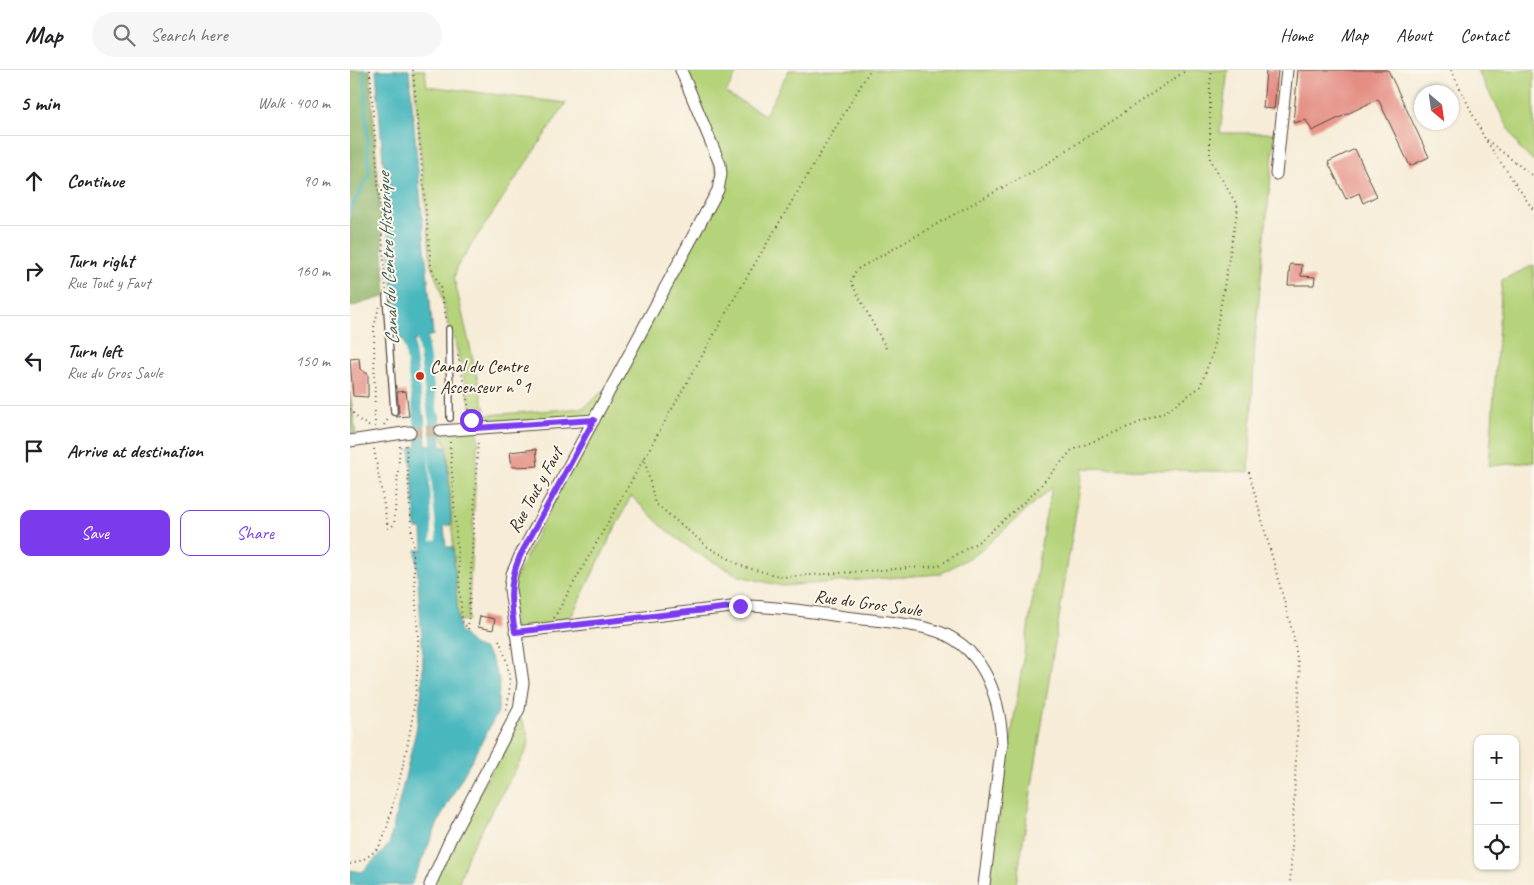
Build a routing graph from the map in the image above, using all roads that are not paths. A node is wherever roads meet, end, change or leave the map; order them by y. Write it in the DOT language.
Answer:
graph roads {
  1 [pos="681,70"];
  2 [pos="1287,70"];
  3 [pos="1276,174"];
  4 [pos="386,296"];
  5 [pos="449,329"];
  6 [pos="394,412"];
  7 [pos="450,418"];
  8 [pos="594,420"];
  9 [pos="410,432"];
  10 [pos="445,434"];
  11 [pos="350,441"];
  12 [pos="515,632"];
  13 [pos="430,885"];
  14 [pos="984,885"];
  1 -- 8 [label="street, Rue Tout y Faut"];
  2 -- 3 [label="street"];
  4 -- 6 [label="lane"];
  5 -- 7 [label="lane"];
  8 -- 10 [label="street"];
  8 -- 12 [label="street, Rue Tout y Faut"];
  9 -- 11 [label="street"];
  12 -- 13 [label="street, Rue Tout y Faut"];
  12 -- 14 [label="street, Rue du Gros Saule"];
}
